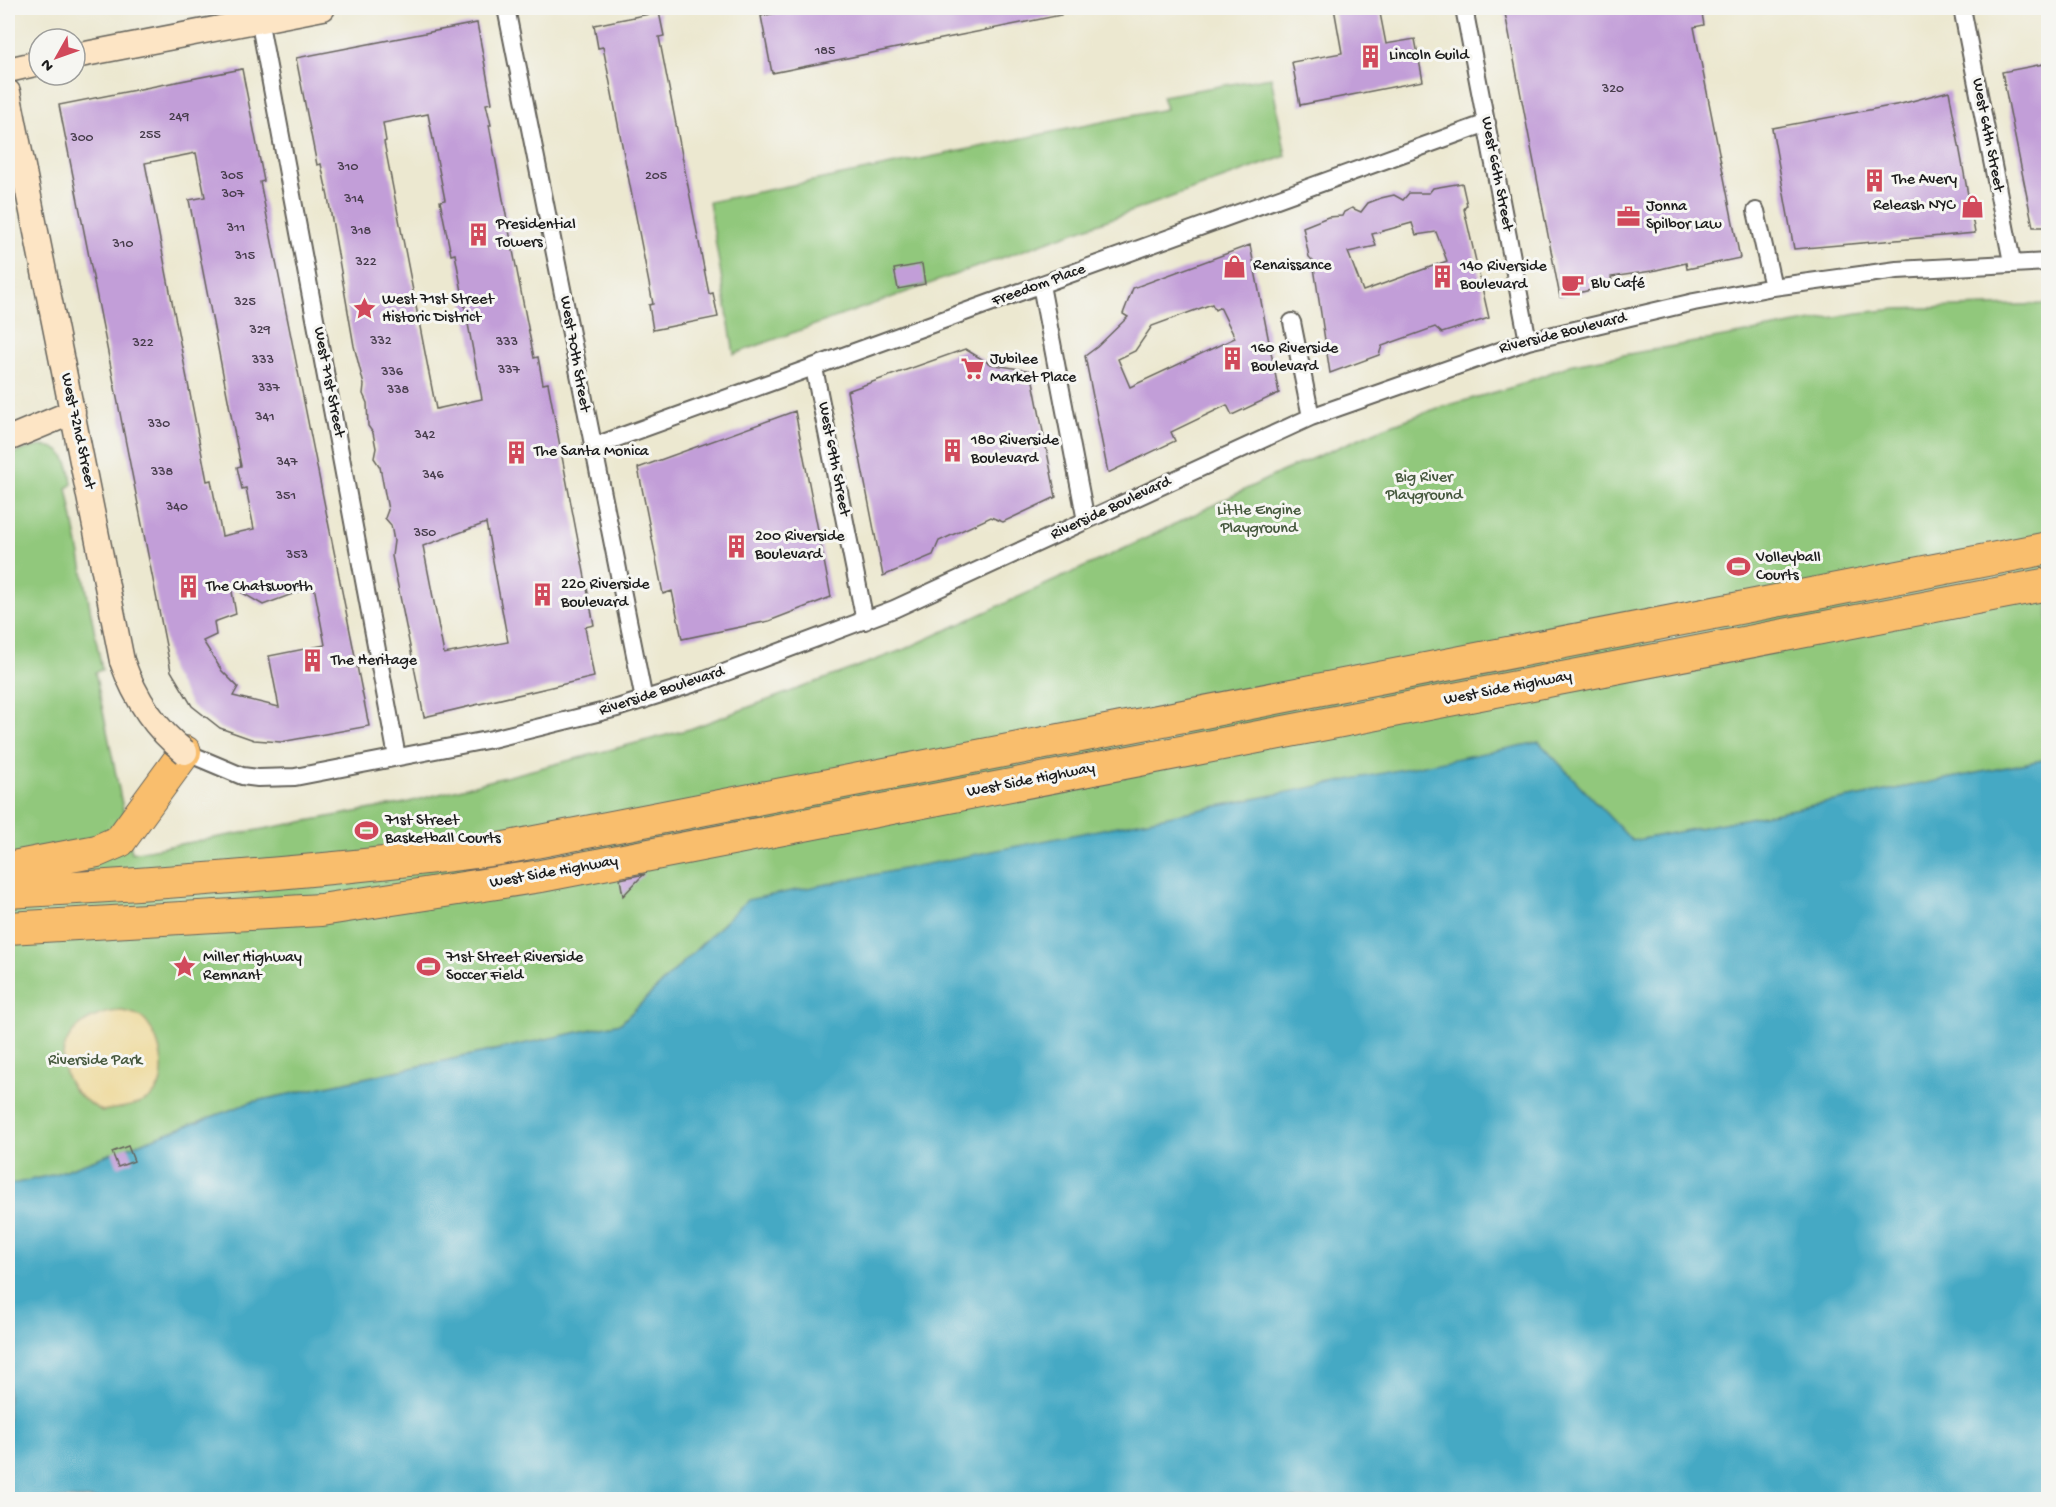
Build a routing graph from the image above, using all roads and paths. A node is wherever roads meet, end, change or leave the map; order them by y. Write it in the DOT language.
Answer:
graph roads {
  1 [pos="323,8"];
  2 [pos="506,8"];
  3 [pos="1464,8"];
  4 [pos="1962,8"];
  5 [pos="259,14"];
  6 [pos="87,53"];
  7 [pos="27,66"];
  8 [pos="8,70"];
  9 [pos="8,92"];
  10 [pos="1486,123"];
  11 [pos="1756,211"];
  12 [pos="2012,262"];
  13 [pos="2049,262"];
  14 [pos="1041,285"];
  15 [pos="1773,287"];
  16 [pos="1292,322"];
  17 [pos="1528,341"];
  18 [pos="814,368"];
  19 [pos="73,412"];
  20 [pos="1311,417"];
  21 [pos="8,440"];
  22 [pos="592,447"];
  23 [pos="1086,521"];
  24 [pos="2049,548"];
  25 [pos="2049,584"];
  26 [pos="865,621"];
  27 [pos="644,700"];
  28 [pos="185,752"];
  29 [pos="397,757"];
  30 [pos="8,868"];
  31 [pos="8,892"];
  32 [pos="8,928"];
  1 -- 5 [label="main road"];
  2 -- 22 [label="street, West 70th Street"];
  3 -- 10 [label="street, West 66th Street"];
  4 -- 12 [label="street, West 64th Street"];
  5 -- 6 [label="main road"];
  5 -- 29 [label="street, West 71st Street"];
  7 -- 8 [label="main road"];
  9 -- 19 [label="main road, West 72nd Street"];
  10 -- 14 [label="street, Freedom Place"];
  10 -- 17 [label="street, West 66th Street"];
  11 -- 15 [label="street"];
  12 -- 13 [label="street, Riverside Boulevard"];
  12 -- 15 [label="street, Riverside Boulevard"];
  14 -- 18 [label="street, Freedom Place"];
  14 -- 23 [label="street"];
  15 -- 17 [label="street, Riverside Boulevard"];
  16 -- 20 [label="street"];
  17 -- 20 [label="street, Riverside Boulevard"];
  18 -- 22 [label="street, Freedom Place"];
  18 -- 26 [label="street, West 69th Street"];
  19 -- 21 [label="main road"];
  19 -- 28 [label="main road, West 72nd Street, bridge"];
  20 -- 23 [label="street, Riverside Boulevard"];
  22 -- 27 [label="street, West 70th Street"];
  23 -- 26 [label="street, Riverside Boulevard"];
  24 -- 31 [label="highway, West Side Highway"];
  25 -- 32 [label="highway, West Side Highway"];
  26 -- 27 [label="street, Riverside Boulevard"];
  27 -- 29 [label="street, Riverside Boulevard"];
  28 -- 29 [label="street, Riverside Boulevard"];
  28 -- 30 [label="highway"];
}
